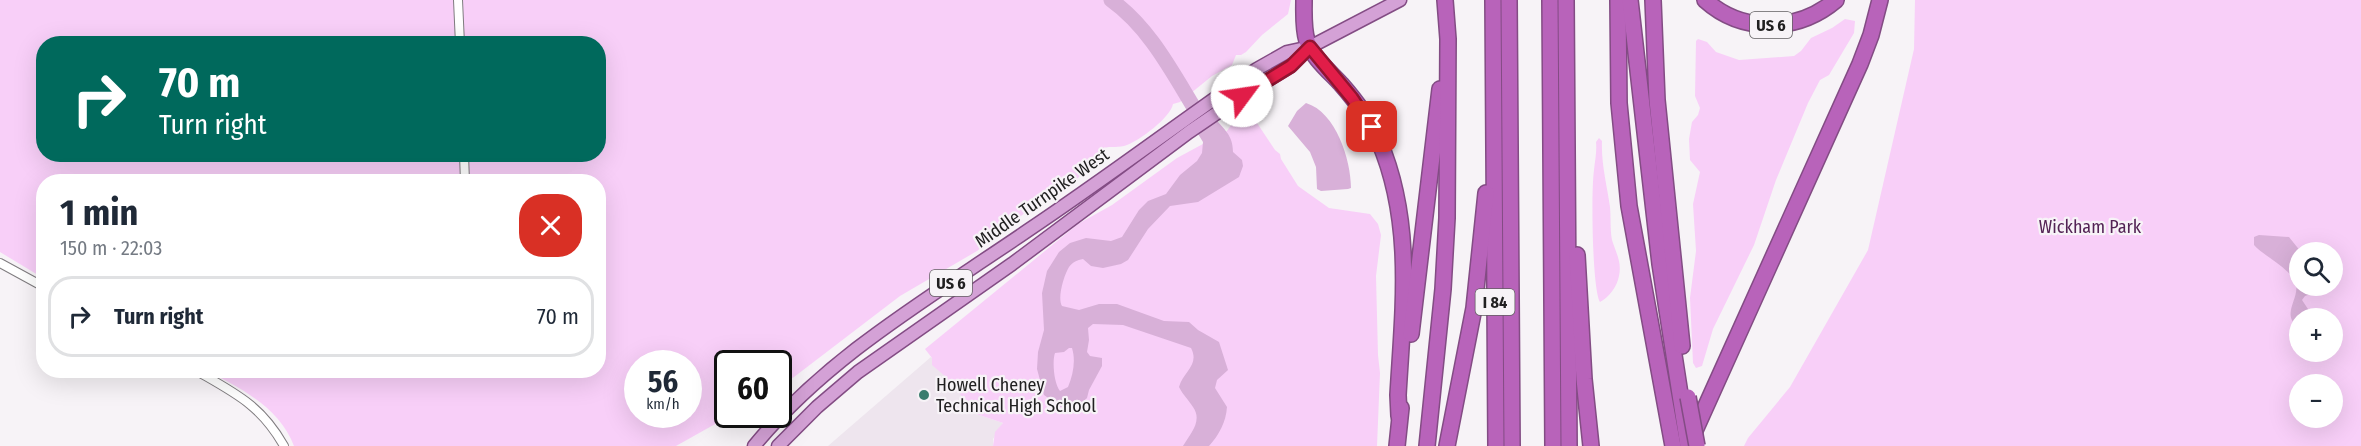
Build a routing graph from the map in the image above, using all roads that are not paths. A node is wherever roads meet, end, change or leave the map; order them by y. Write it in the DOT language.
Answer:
graph roads {
  1 [pos="458,0"];
  2 [pos="1304,0"];
  3 [pos="1400,0"];
  4 [pos="1493,0"];
  5 [pos="1509,0"];
  6 [pos="1550,0"];
  7 [pos="1566,0"];
  8 [pos="1618,0"];
  9 [pos="1630,0"];
  10 [pos="1653,0"];
  11 [pos="1705,0"];
  12 [pos="1836,0"];
  13 [pos="1880,0"];
  14 [pos="1445,3"];
  15 [pos="460,36"];
  16 [pos="1310,47"];
  17 [pos="1185,128"];
  18 [pos="1494,165"];
  19 [pos="1085,191"];
  20 [pos="1093,204"];
  21 [pos="1568,205"];
  22 [pos="0,263"];
  23 [pos="36,283"];
  24 [pos="208,378"];
  25 [pos="1399,416"];
  26 [pos="1672,441"];
  27 [pos="284,446"];
  28 [pos="754,446"];
  29 [pos="778,446"];
  30 [pos="1397,446"];
  31 [pos="1426,446"];
  32 [pos="1447,446"];
  33 [pos="1496,446"];
  34 [pos="1512,446"];
  35 [pos="1553,446"];
  36 [pos="1569,446"];
  37 [pos="1591,446"];
  38 [pos="1688,446"];
  39 [pos="1697,446"];
  1 -- 15 [label="street"];
  2 -- 16 [label="highway"];
  3 -- 16 [label="main road, Middle Turnpike West / US 6"];
  4 -- 18 [label="highway, I 84"];
  5 -- 34 [label="highway"];
  6 -- 35 [label="highway"];
  7 -- 21 [label="highway"];
  8 -- 26 [label="highway"];
  9 -- 38 [label="highway"];
  10 -- 39 [label="highway, bridge"];
  11 -- 12 [label="highway, US 6"];
  13 -- 38 [label="highway"];
  14 -- 25 [label="highway"];
  14 -- 31 [label="highway"];
  16 -- 17 [label="main road, Middle Turnpike West / US 6"];
  16 -- 25 [label="highway"];
  17 -- 19 [label="main road, Middle Turnpike West / US 6"];
  17 -- 20 [label="main road, Middle Turnpike West / US 6"];
  18 -- 32 [label="highway"];
  18 -- 33 [label="highway, I 84"];
  19 -- 20 [label="main road"];
  19 -- 28 [label="main road, Middle Turnpike West / US 6"];
  20 -- 29 [label="main road, Middle Turnpike West / US 6"];
  21 -- 36 [label="highway"];
  21 -- 37 [label="highway"];
  22 -- 23 [label="street"];
  24 -- 27 [label="street"];
  25 -- 30 [label="highway"];
}
